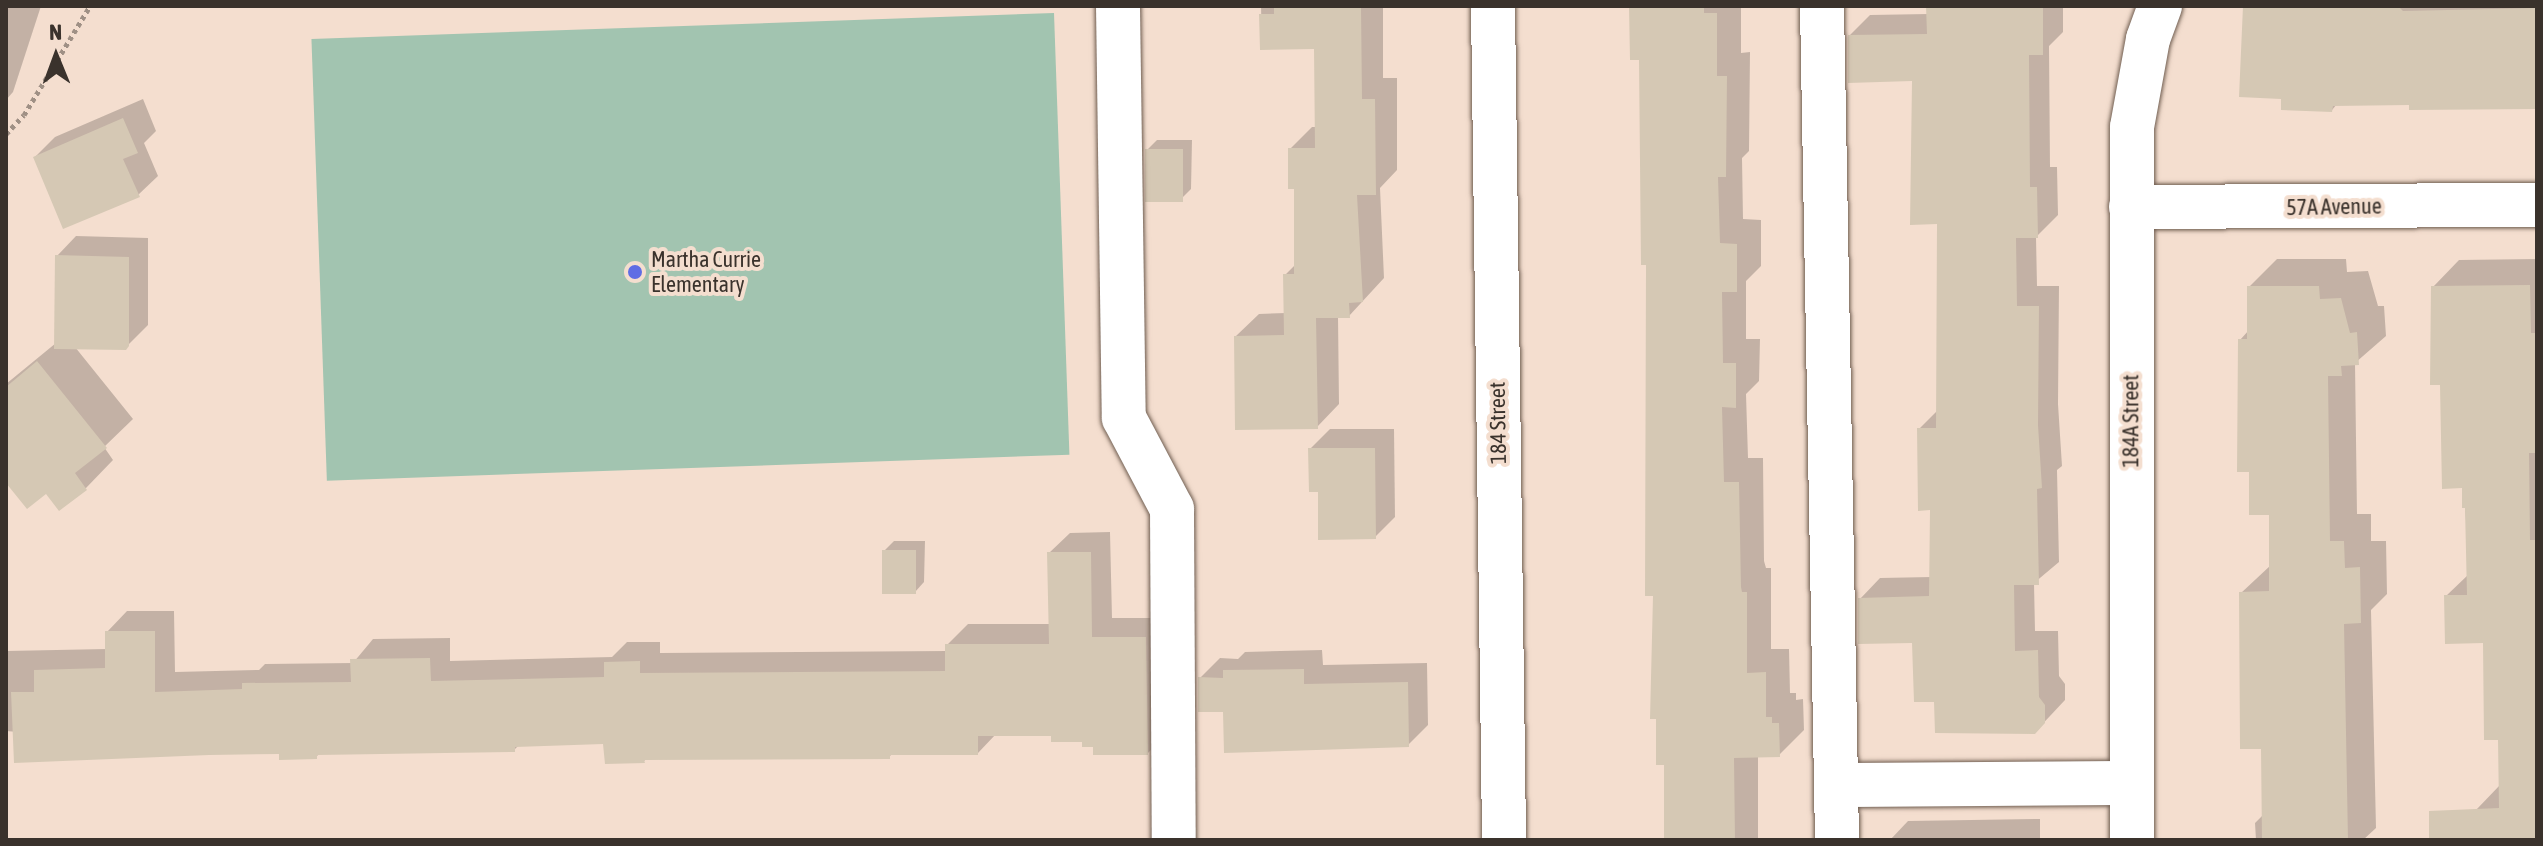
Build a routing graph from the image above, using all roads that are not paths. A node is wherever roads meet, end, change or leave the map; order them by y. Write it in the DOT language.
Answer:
graph roads {
  1 [pos="1118,6"];
  2 [pos="1493,6"];
  3 [pos="1822,6"];
  4 [pos="2160,6"];
  5 [pos="2537,205"];
  6 [pos="2131,207"];
  7 [pos="2132,783"];
  8 [pos="1837,785"];
  9 [pos="1174,840"];
  10 [pos="1504,840"];
  11 [pos="1837,840"];
  12 [pos="2132,840"];
  1 -- 9 [label="street"];
  2 -- 10 [label="street, 184 Street"];
  3 -- 8 [label="street"];
  4 -- 6 [label="street, 184A Street"];
  5 -- 6 [label="street, 57A Avenue"];
  6 -- 7 [label="street, 184A Street"];
  7 -- 8 [label="street"];
  7 -- 12 [label="street, 184A Street"];
  8 -- 11 [label="street"];
}
